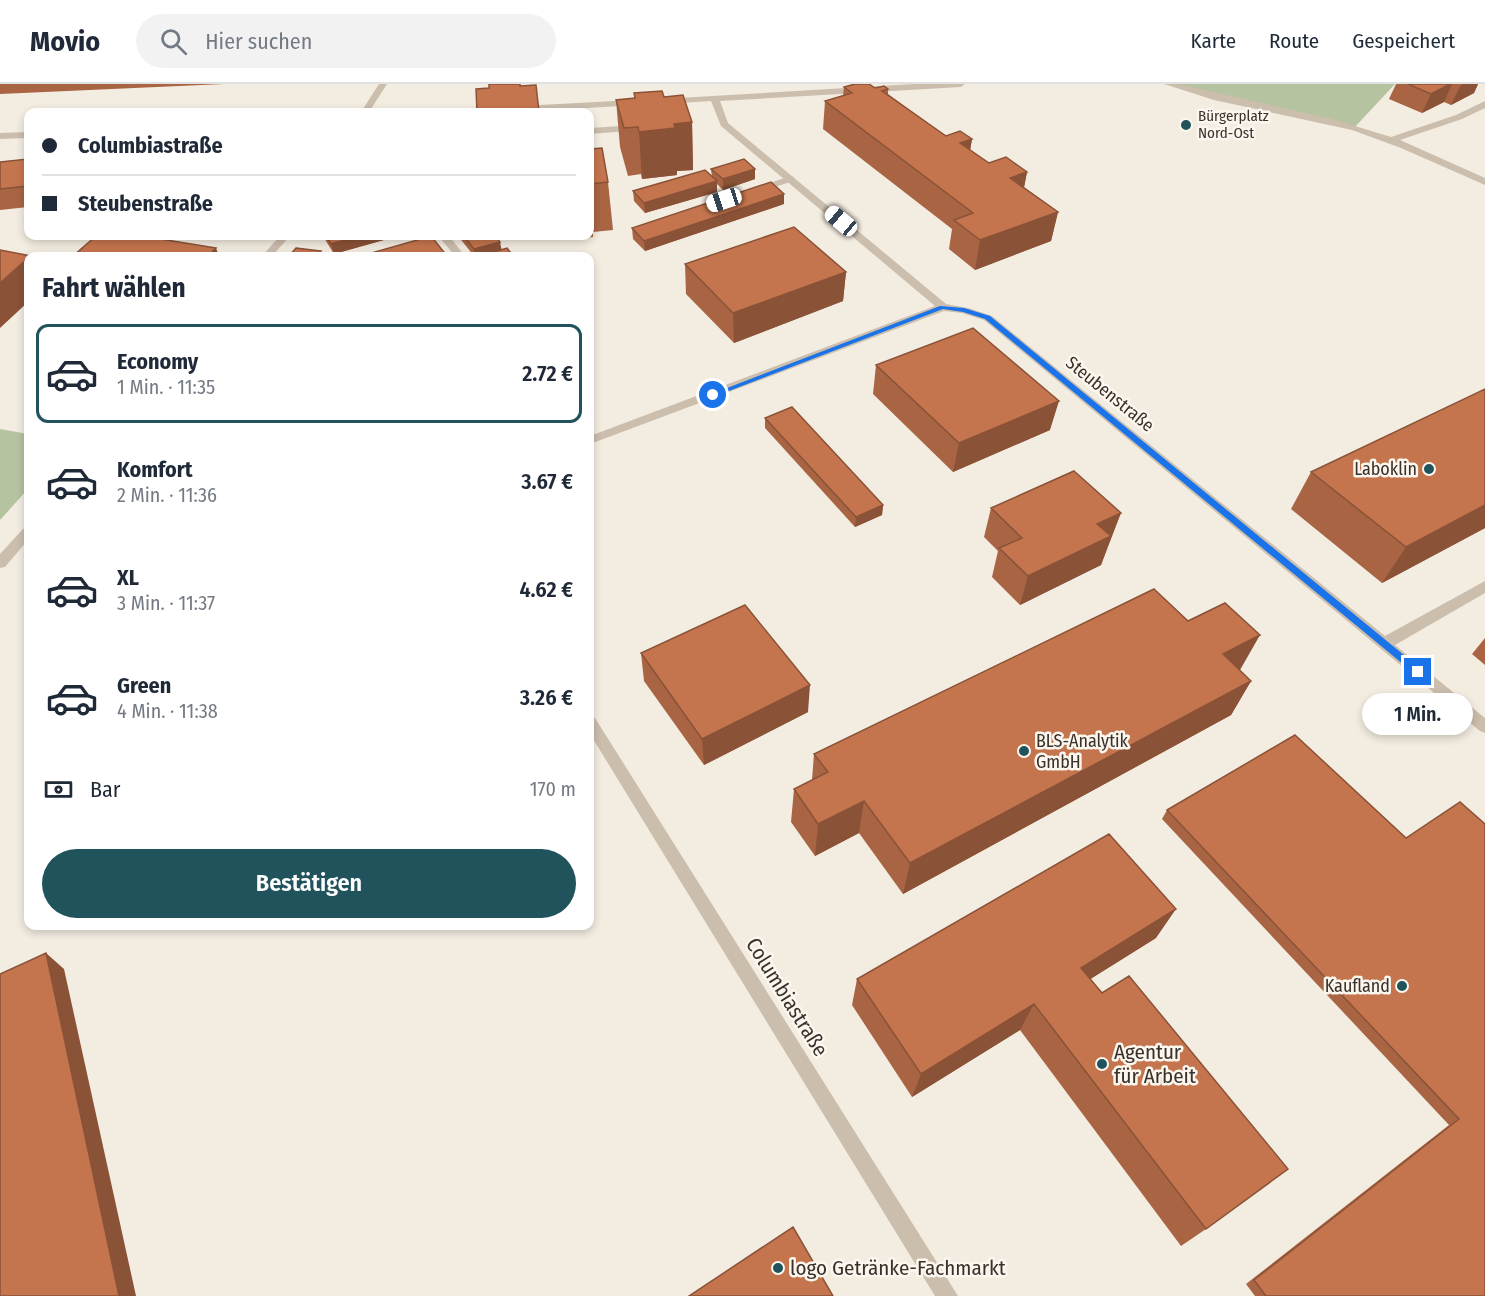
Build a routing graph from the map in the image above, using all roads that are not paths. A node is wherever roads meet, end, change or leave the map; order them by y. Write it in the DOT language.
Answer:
graph roads {
  1 [pos="383,84"];
  2 [pos="961,84"];
  3 [pos="1168,84"];
  4 [pos="716,99"];
  5 [pos="647,102"];
  6 [pos="659,102"];
  7 [pos="1485,104"];
  8 [pos="368,108"];
  9 [pos="580,108"];
  10 [pos="653,127"];
  11 [pos="594,131"];
  12 [pos="24,135"];
  13 [pos="0,136"];
  14 [pos="1392,140"];
  15 [pos="790,179"];
  16 [pos="1485,182"];
  17 [pos="746,193"];
  18 [pos="281,240"];
  19 [pos="424,240"];
  20 [pos="447,240"];
  21 [pos="397,248"];
  22 [pos="271,252"];
  23 [pos="457,252"];
  24 [pos="943,307"];
  25 [pos="594,439"];
  26 [pos="24,536"];
  27 [pos="0,563"];
  28 [pos="1485,586"];
  29 [pos="1384,644"];
  30 [pos="1485,727"];
  31 [pos="594,728"];
  32 [pos="947,1296"];
  1 -- 8 [label="street"];
  2 -- 4 [label="street"];
  3 -- 14 [label="street"];
  4 -- 6 [label="street"];
  4 -- 15 [label="street, Steubenstraße"];
  5 -- 9 [label="street"];
  7 -- 14 [label="street"];
  10 -- 11 [label="street"];
  12 -- 13 [label="street"];
  14 -- 16 [label="street"];
  15 -- 17 [label="street"];
  15 -- 24 [label="street, Steubenstraße"];
  18 -- 22 [label="street"];
  19 -- 21 [label="street"];
  20 -- 23 [label="street"];
  24 -- 25 [label="street"];
  24 -- 29 [label="street, Steubenstraße"];
  26 -- 27 [label="street"];
  28 -- 29 [label="street"];
  29 -- 30 [label="street, Steubenstraße"];
  31 -- 32 [label="street, Columbiastraße"];
}
